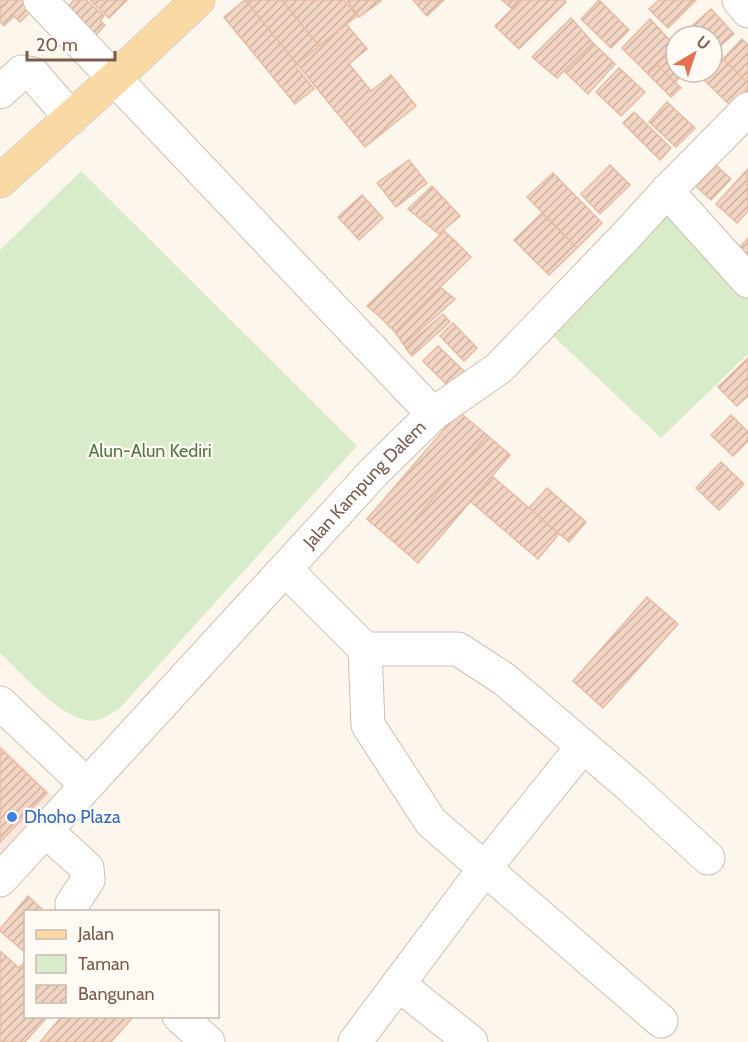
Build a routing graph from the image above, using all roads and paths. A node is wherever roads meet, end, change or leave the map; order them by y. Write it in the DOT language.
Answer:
graph roads {
  1 [pos="40,0"];
  2 [pos="739,0"];
  3 [pos="187,4"];
  4 [pos="748,11"];
  5 [pos="116,78"];
  6 [pos="0,92"];
  7 [pos="748,110"];
  8 [pos="71,118"];
  9 [pos="0,181"];
  10 [pos="667,191"];
  11 [pos="748,281"];
  12 [pos="433,414"];
  13 [pos="286,570"];
  14 [pos="365,649"];
  15 [pos="0,703"];
  16 [pos="583,746"];
  17 [pos="87,784"];
  18 [pos="45,830"];
  19 [pos="708,858"];
  20 [pos="485,868"];
  21 [pos="0,880"];
  22 [pos="73,910"];
  23 [pos="398,984"];
  24 [pos="179,1018"];
  25 [pos="661,1021"];
  26 [pos="208,1042"];
  27 [pos="355,1042"];
  28 [pos="471,1042"];
  1 -- 5 [label="street"];
  2 -- 4 [label="street"];
  3 -- 5 [label="main road"];
  5 -- 8 [label="main road"];
  5 -- 12 [label="street"];
  6 -- 8 [label="street"];
  7 -- 10 [label="street, Jalan Kampung Dalem"];
  8 -- 9 [label="main road"];
  10 -- 11 [label="street"];
  10 -- 12 [label="street, Jalan Kampung Dalem"];
  12 -- 13 [label="street, Jalan Kampung Dalem"];
  13 -- 14 [label="street"];
  13 -- 17 [label="street, Jalan Kampung Dalem"];
  14 -- 16 [label="street"];
  14 -- 20 [label="street"];
  15 -- 17 [label="street"];
  16 -- 19 [label="street"];
  16 -- 20 [label="street"];
  17 -- 18 [label="street, Jalan Kampung Dalem"];
  18 -- 21 [label="street, Jalan Kampung Dalem"];
  18 -- 22 [label="street"];
  20 -- 23 [label="street"];
  20 -- 25 [label="street"];
  23 -- 27 [label="street"];
  23 -- 28 [label="street"];
  24 -- 26 [label="street"];
}
